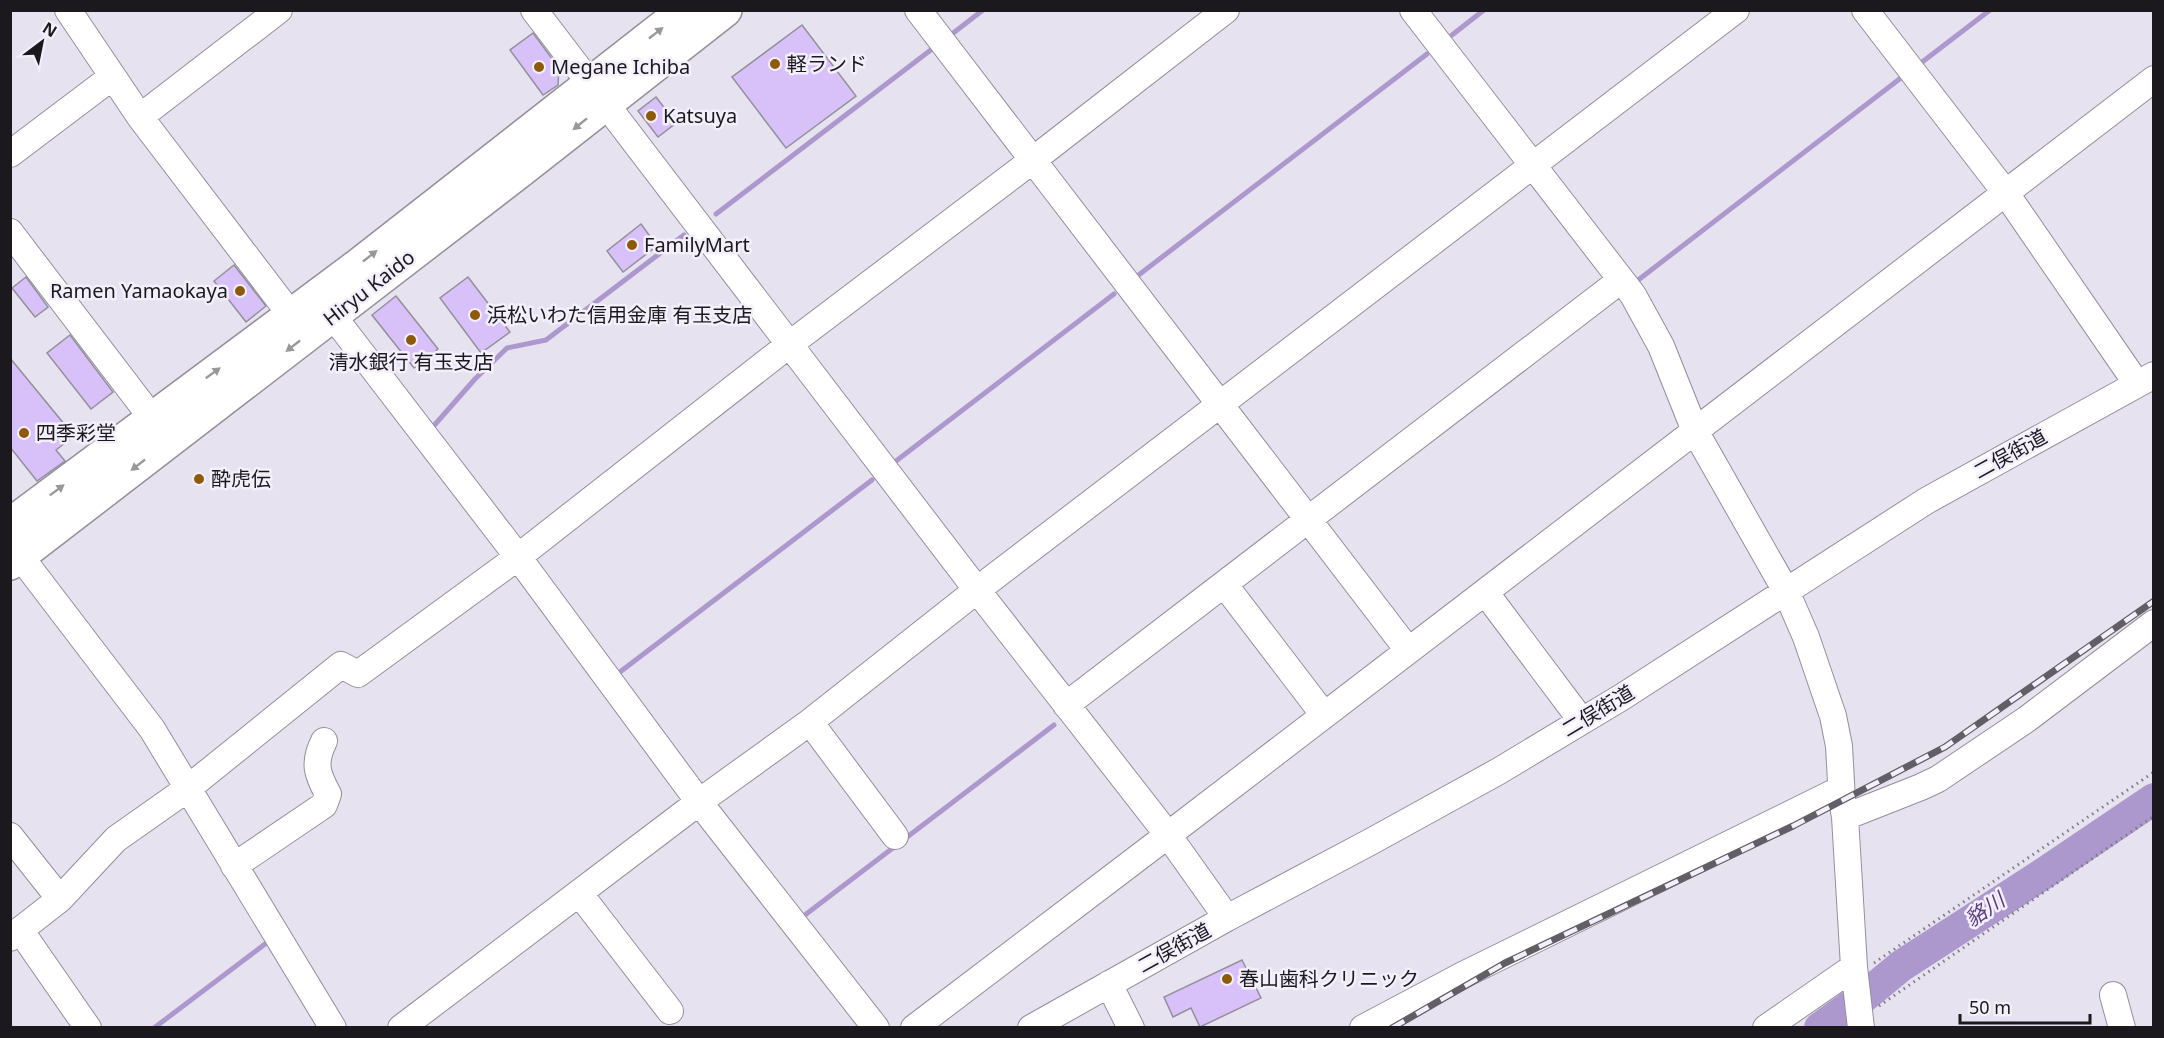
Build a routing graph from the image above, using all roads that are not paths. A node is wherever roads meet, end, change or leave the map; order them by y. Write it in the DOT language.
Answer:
graph roads {
  1 [pos="68,10"];
  2 [pos="279,10"];
  3 [pos="534,10"];
  4 [pos="685,10"];
  5 [pos="725,10"];
  6 [pos="918,10"];
  7 [pos="1226,10"];
  8 [pos="1413,10"];
  9 [pos="1736,10"];
  10 [pos="1865,10"];
  11 [pos="112,77"];
  12 [pos="2154,79"];
  13 [pos="598,94"];
  14 [pos="140,117"];
  15 [pos="10,154"];
  16 [pos="1033,160"];
  17 [pos="1534,165"];
  18 [pos="2005,192"];
  19 [pos="10,232"];
  20 [pos="1625,286"];
  21 [pos="291,315"];
  22 [pos="333,316"];
  23 [pos="790,344"];
  24 [pos="2145,380"];
  25 [pos="1219,405"];
  26 [pos="152,418"];
  27 [pos="1695,431"];
  28 [pos="1308,519"];
  29 [pos="10,525"];
  30 [pos="14,555"];
  31 [pos="518,557"];
  32 [pos="977,590"];
  33 [pos="1228,590"];
  34 [pos="1786,591"];
  35 [pos="1485,592"];
  36 [pos="2154,623"];
  37 [pos="1408,650"];
  38 [pos="1066,705"];
  39 [pos="1324,715"];
  40 [pos="1581,720"];
  41 [pos="810,722"];
  42 [pos="324,741"];
  43 [pos="187,789"];
  44 [pos="1841,789"];
  45 [pos="699,802"];
  46 [pos="1845,817"];
  47 [pos="1168,835"];
  48 [pos="10,836"];
  49 [pos="895,836"];
  50 [pos="234,866"];
  51 [pos="579,892"];
  52 [pos="60,899"];
  53 [pos="1227,918"];
  54 [pos="15,934"];
  55 [pos="1856,976"];
  56 [pos="1109,984"];
  57 [pos="2113,995"];
  58 [pos="670,1011"];
  59 [pos="1860,1021"];
  60 [pos="88,1028"];
  61 [pos="333,1028"];
  62 [pos="401,1028"];
  63 [pos="876,1028"];
  64 [pos="914,1028"];
  65 [pos="1031,1028"];
  66 [pos="1131,1028"];
  67 [pos="1363,1028"];
  68 [pos="1766,1028"];
  69 [pos="2122,1028"];
  1 -- 11 [label="street"];
  2 -- 14 [label="street"];
  3 -- 13 [label="street"];
  13 -- 4 [label="highway, Hiryu Kaido, one-way"];
  5 -- 13 [label="highway, Hiryu Kaido"];
  6 -- 16 [label="street"];
  7 -- 16 [label="street"];
  8 -- 17 [label="street"];
  9 -- 17 [label="street"];
  10 -- 18 [label="street"];
  11 -- 14 [label="street"];
  11 -- 15 [label="street"];
  12 -- 18 [label="street"];
  21 -- 13 [label="highway, Hiryu Kaido, one-way"];
  13 -- 22 [label="highway, Hiryu Kaido, one-way"];
  13 -- 23 [label="street"];
  14 -- 21 [label="street"];
  16 -- 23 [label="street"];
  16 -- 25 [label="street"];
  17 -- 20 [label="street"];
  17 -- 25 [label="street"];
  18 -- 24 [label="street"];
  18 -- 27 [label="street"];
  19 -- 26 [label="street"];
  20 -- 27 [label="street"];
  20 -- 28 [label="street"];
  26 -- 21 [label="highway, Hiryu Kaido, one-way"];
  22 -- 30 [label="highway, Hiryu Kaido, one-way"];
  22 -- 31 [label="street"];
  23 -- 31 [label="street"];
  23 -- 32 [label="street"];
  24 -- 34 [label="street, 二俣街道"];
  25 -- 28 [label="street"];
  25 -- 32 [label="street"];
  29 -- 26 [label="highway, Hiryu Kaido, one-way"];
  27 -- 34 [label="street"];
  27 -- 35 [label="street"];
  28 -- 33 [label="street"];
  28 -- 37 [label="street"];
  30 -- 43 [label="street"];
  31 -- 43 [label="street"];
  31 -- 45 [label="street"];
  32 -- 38 [label="street"];
  32 -- 41 [label="street"];
  33 -- 38 [label="street"];
  33 -- 39 [label="street"];
  34 -- 40 [label="street, 二俣街道"];
  34 -- 44 [label="street"];
  35 -- 37 [label="street"];
  35 -- 40 [label="street"];
  36 -- 46 [label="street"];
  37 -- 39 [label="street"];
  38 -- 47 [label="street"];
  39 -- 47 [label="street"];
  40 -- 53 [label="street, 二俣街道"];
  41 -- 45 [label="street"];
  41 -- 49 [label="street"];
  42 -- 50 [label="street"];
  43 -- 50 [label="street"];
  43 -- 52 [label="street"];
  44 -- 46 [label="street"];
  44 -- 67 [label="street"];
  45 -- 51 [label="street"];
  45 -- 63 [label="street"];
  46 -- 55 [label="street"];
  47 -- 53 [label="street"];
  47 -- 64 [label="street"];
  48 -- 52 [label="street"];
  50 -- 61 [label="street"];
  51 -- 58 [label="street"];
  51 -- 62 [label="street"];
  52 -- 54 [label="street"];
  53 -- 56 [label="street, 二俣街道"];
  54 -- 60 [label="street"];
  55 -- 59 [label="street"];
  55 -- 68 [label="street"];
  56 -- 65 [label="street, 二俣街道"];
  56 -- 66 [label="street"];
  57 -- 69 [label="street"];
}
